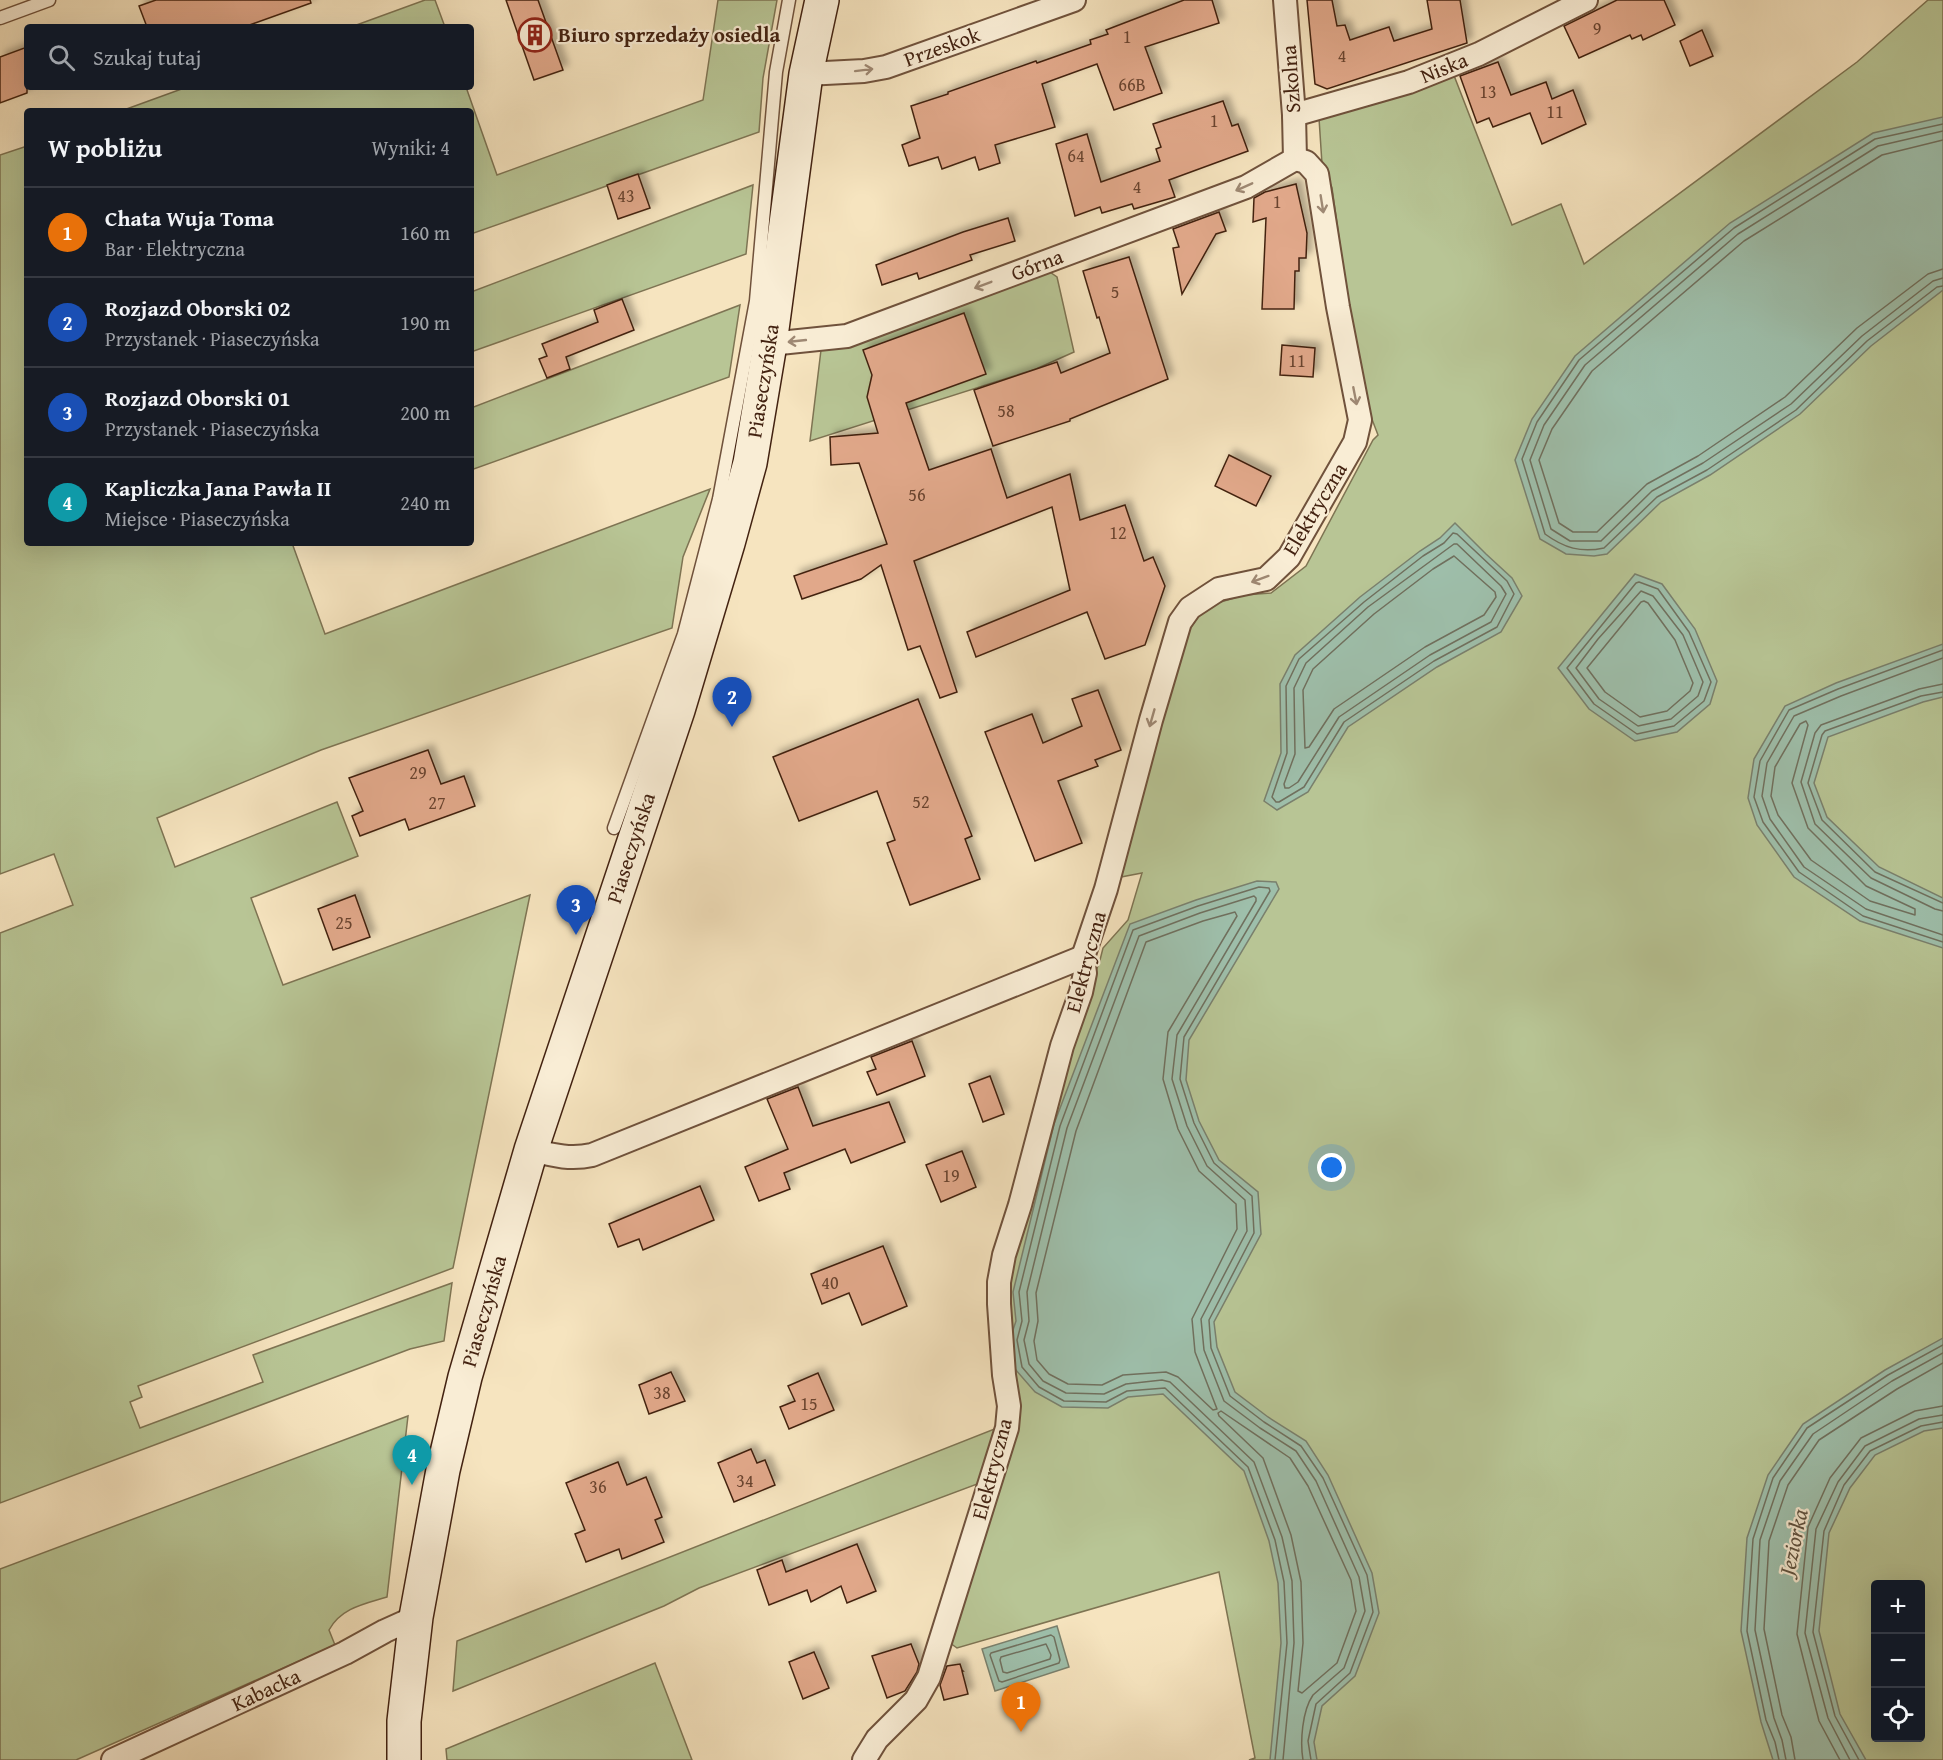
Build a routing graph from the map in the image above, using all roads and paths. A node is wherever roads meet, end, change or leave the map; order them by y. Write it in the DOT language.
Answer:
graph roads {
  1 [pos="49,0"];
  2 [pos="789,0"];
  3 [pos="822,0"];
  4 [pos="1074,0"];
  5 [pos="1285,0"];
  6 [pos="1586,0"];
  7 [pos="0,18"];
  8 [pos="806,74"];
  9 [pos="1294,115"];
  10 [pos="1295,159"];
  11 [pos="770,344"];
  12 [pos="614,828"];
  13 [pos="1083,957"];
  14 [pos="531,1150"];
  15 [pos="417,1617"];
  16 [pos="113,1760"];
  17 [pos="404,1760"];
  18 [pos="864,1760"];
  1 -- 7 [label="lane"];
  2 -- 12 [label="lane"];
  3 -- 8 [label="main road, Piaseczyńska"];
  8 -- 4 [label="street, Przeskok, one-way"];
  5 -- 9 [label="street, Szkolna"];
  6 -- 9 [label="street, Niska"];
  8 -- 11 [label="main road, Piaseczyńska"];
  9 -- 10 [label="street, Szkolna"];
  10 -- 11 [label="street, Górna, one-way"];
  10 -- 13 [label="street, Elektryczna, one-way"];
  11 -- 14 [label="main road, Piaseczyńska"];
  13 -- 14 [label="street"];
  13 -- 18 [label="street, Elektryczna"];
  14 -- 15 [label="main road, Piaseczyńska"];
  15 -- 16 [label="street, Kabacka"];
  15 -- 17 [label="main road, Piaseczyńska"];
}
